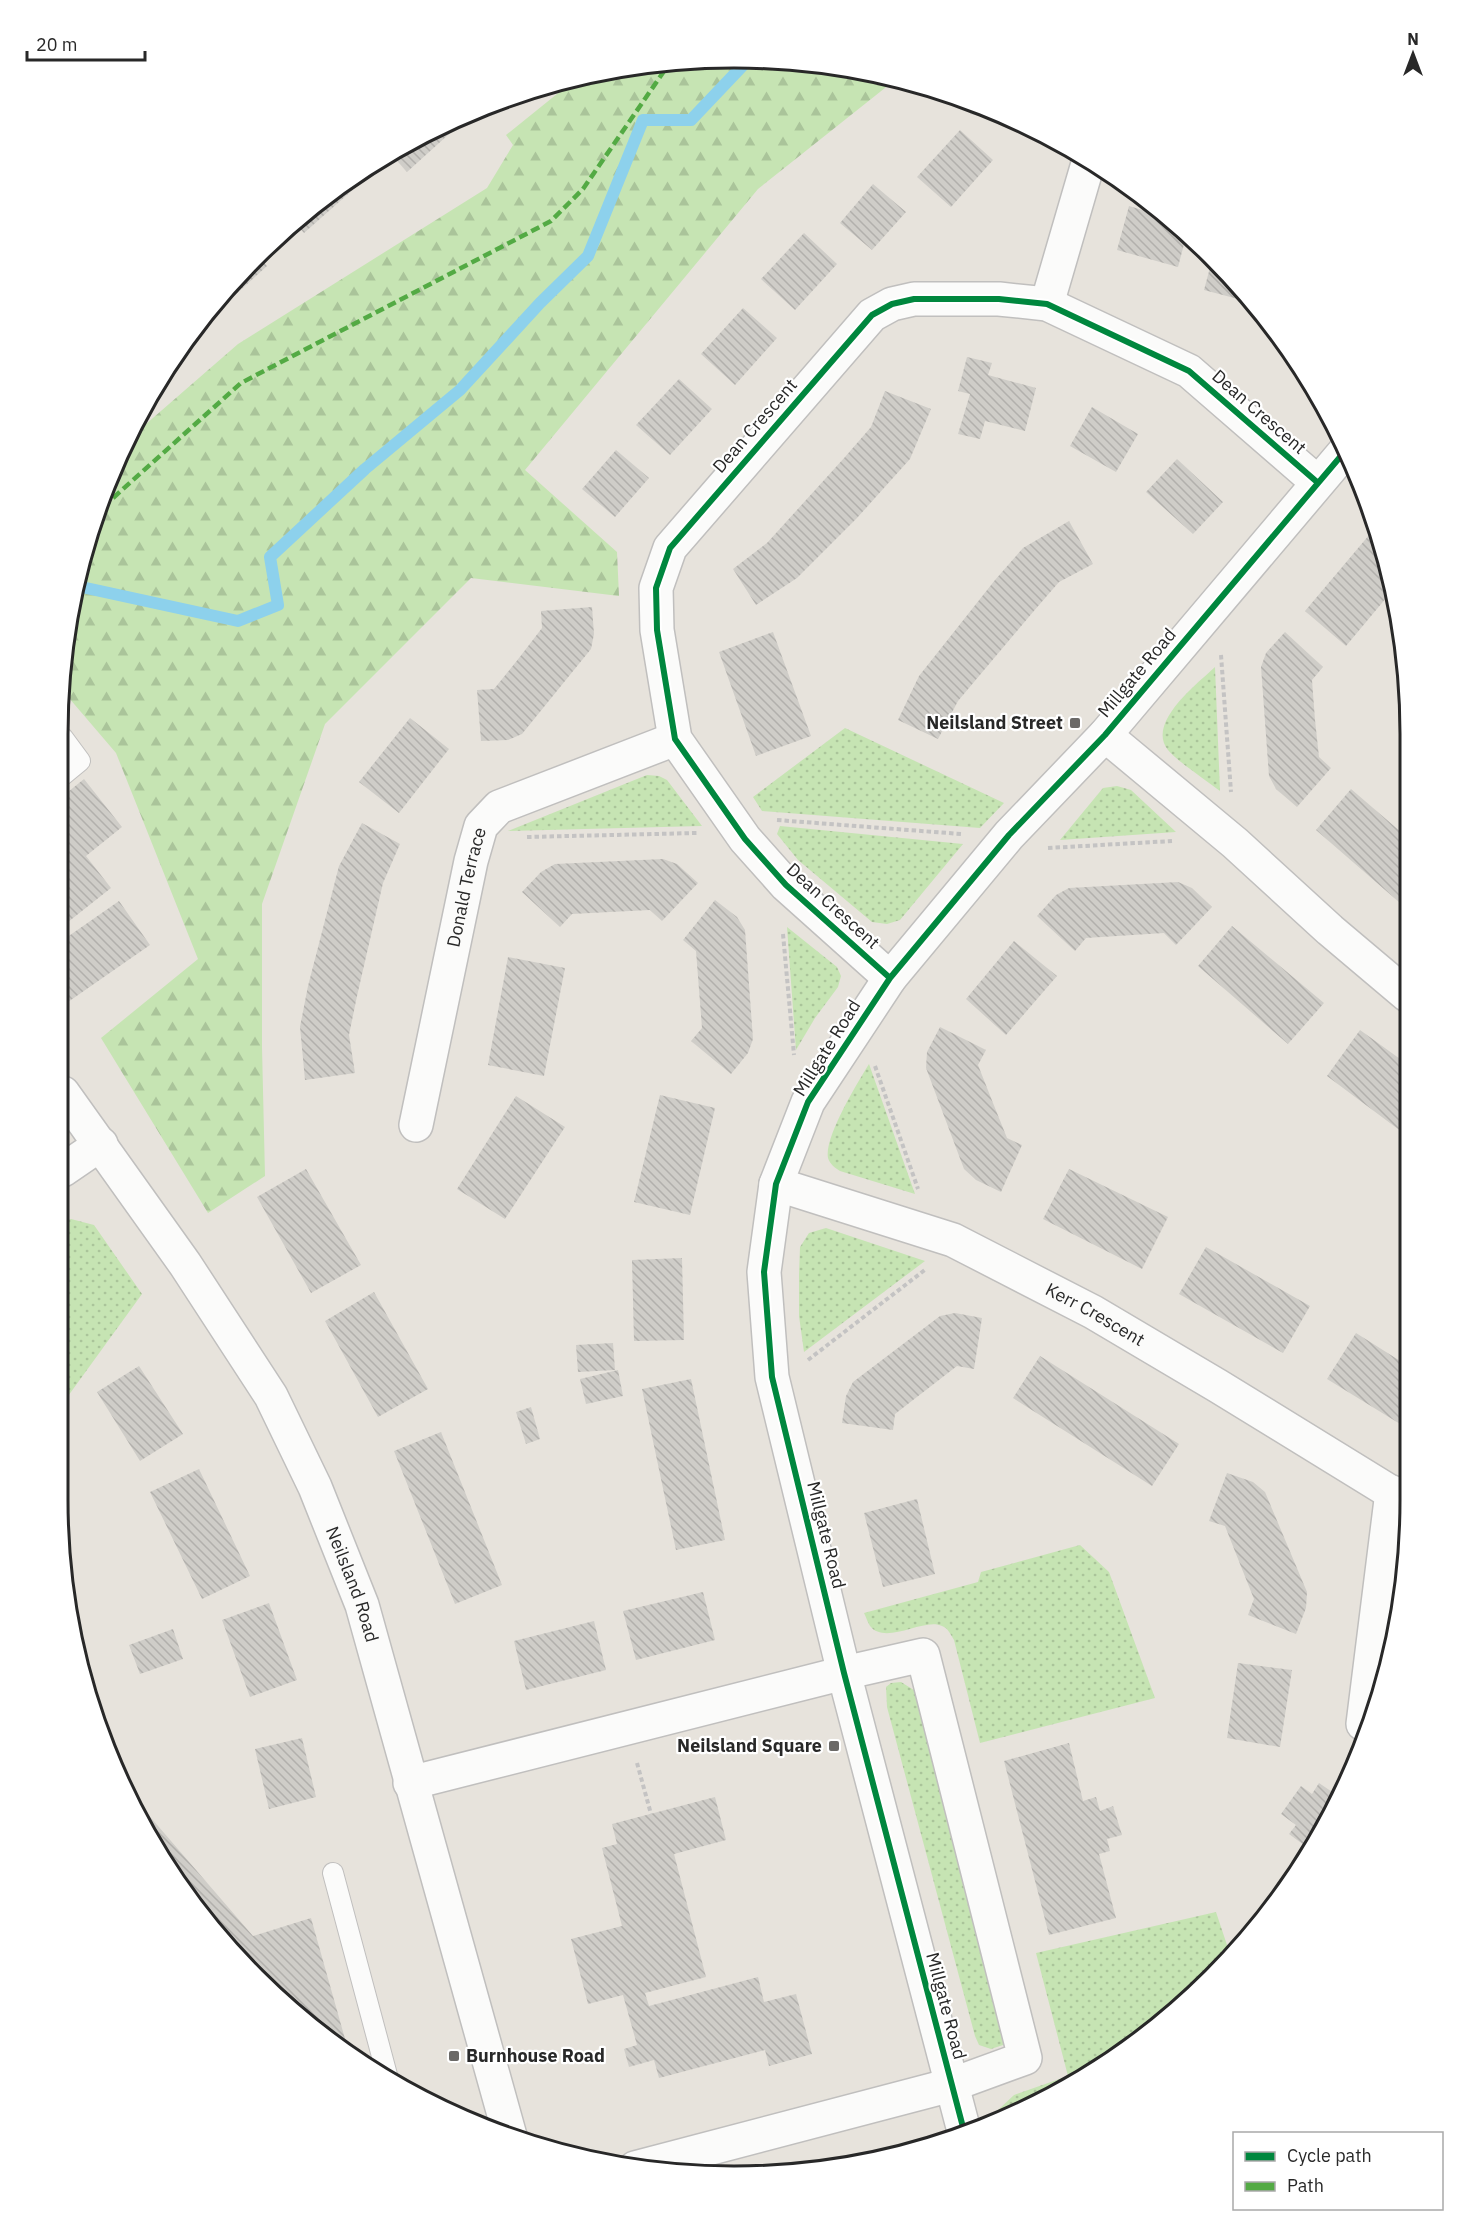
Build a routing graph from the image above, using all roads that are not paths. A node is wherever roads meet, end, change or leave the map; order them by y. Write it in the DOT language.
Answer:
graph roads {
  1 [pos="1086,169"];
  2 [pos="1047,304"];
  3 [pos="1339,457"];
  4 [pos="1317,482"];
  5 [pos="1104,735"];
  6 [pos="675,739"];
  7 [pos="68,744"];
  8 [pos="68,771"];
  9 [pos="890,978"];
  10 [pos="1400,989"];
  11 [pos="68,1100"];
  12 [pos="416,1125"];
  13 [pos="101,1144"];
  14 [pos="68,1167"];
  15 [pos="776,1184"];
  16 [pos="1398,1497"];
  17 [pos="844,1673"];
  18 [pos="1365,1713"];
  19 [pos="410,1783"];
  20 [pos="333,1873"];
  21 [pos="385,2068"];
  22 [pos="951,2085"];
  23 [pos="962,2126"];
  24 [pos="507,2127"];
  25 [pos="658,2162"];
  1 -- 2 [label="street"];
  2 -- 4 [label="street, Dean Crescent"];
  2 -- 6 [label="street, Dean Crescent"];
  3 -- 4 [label="street, Millgate Road"];
  4 -- 5 [label="street, Millgate Road"];
  5 -- 9 [label="street, Millgate Road"];
  5 -- 10 [label="street"];
  6 -- 9 [label="street, Dean Crescent"];
  6 -- 12 [label="street, Donald Terrace"];
  7 -- 8 [label="lane"];
  9 -- 15 [label="street, Millgate Road"];
  11 -- 13 [label="street, Neilsland Road"];
  13 -- 14 [label="street"];
  13 -- 19 [label="street, Neilsland Road"];
  15 -- 16 [label="street, Kerr Crescent"];
  15 -- 17 [label="street, Millgate Road"];
  16 -- 18 [label="street, Kerr Crescent"];
  17 -- 19 [label="street"];
  17 -- 22 [label="street, Millgate Road"];
  17 -- 22 [label="street"];
  19 -- 24 [label="street, Neilsland Road"];
  20 -- 21 [label="lane"];
  22 -- 23 [label="street, Millgate Road"];
  22 -- 25 [label="street"];
}
